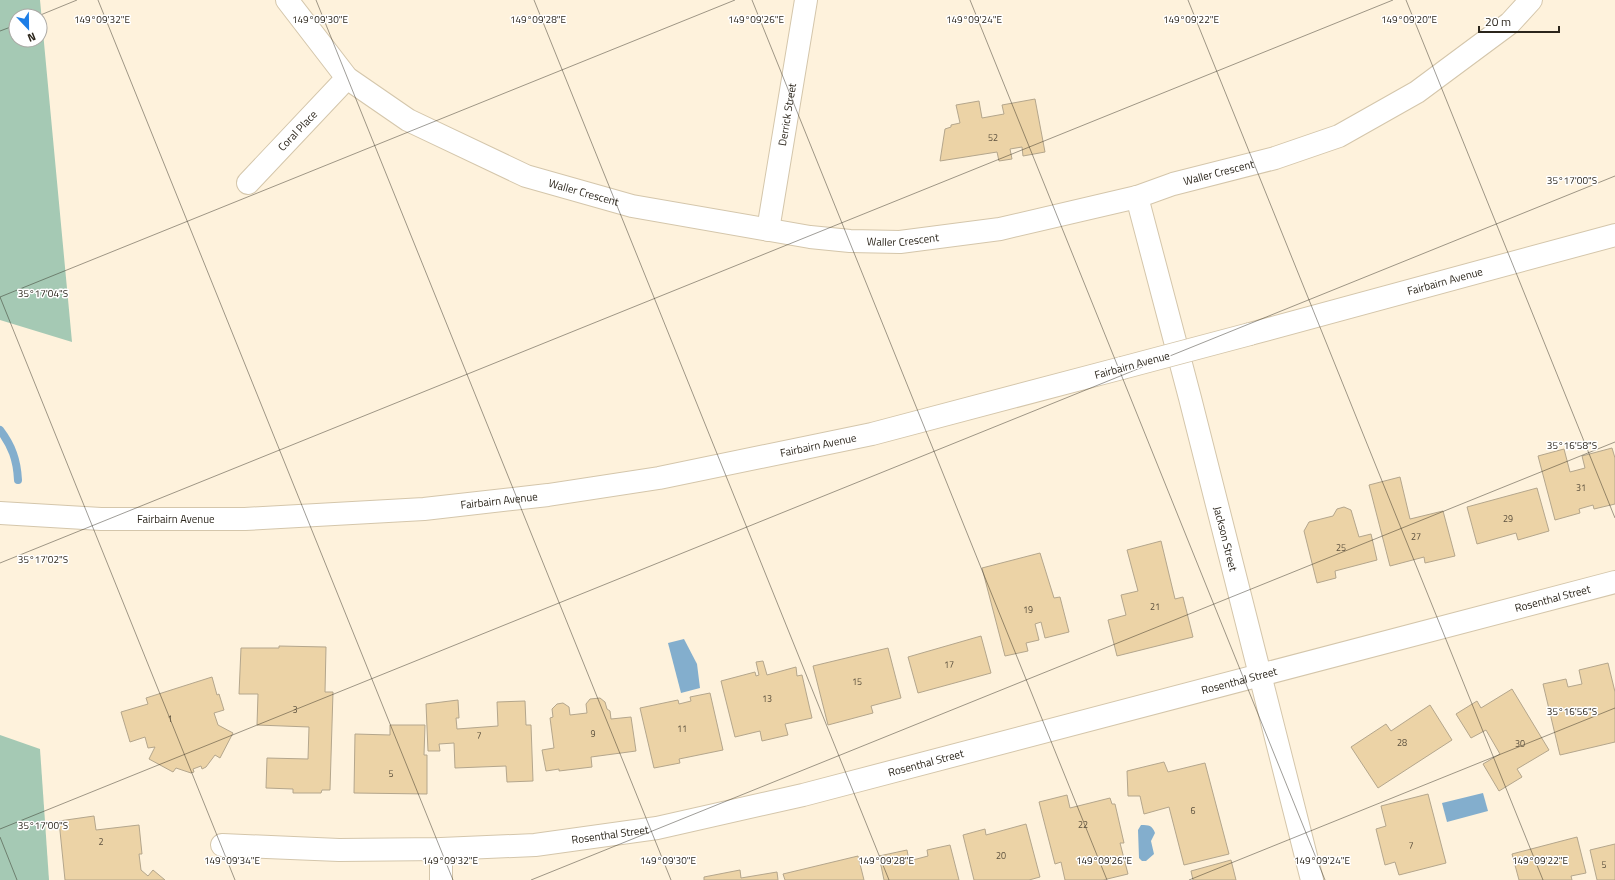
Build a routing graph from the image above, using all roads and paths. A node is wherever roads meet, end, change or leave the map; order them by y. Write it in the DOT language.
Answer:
graph roads {
  1 [pos="287,0"];
  2 [pos="806,0"];
  3 [pos="1531,0"];
  4 [pos="347,78"];
  5 [pos="248,183"];
  6 [pos="1137,197"];
  7 [pos="768,230"];
  8 [pos="1615,235"];
  9 [pos="0,513"];
  10 [pos="1615,582"];
  11 [pos="1260,675"];
  12 [pos="222,845"];
  13 [pos="441,849"];
  14 [pos="441,880"];
  15 [pos="1312,880"];
  1 -- 4 [label="street, Waller Crescent"];
  2 -- 7 [label="street, Derrick Street"];
  3 -- 6 [label="street, Waller Crescent"];
  4 -- 5 [label="street, Coral Place"];
  4 -- 7 [label="street, Waller Crescent"];
  6 -- 7 [label="street, Waller Crescent"];
  6 -- 11 [label="street, Jackson Street"];
  8 -- 9 [label="street, Fairbairn Avenue, bridge"];
  10 -- 11 [label="street, Rosenthal Street"];
  11 -- 13 [label="street, Rosenthal Street"];
  11 -- 15 [label="street, Jackson Street"];
  12 -- 13 [label="street, Rosenthal Street"];
  13 -- 14 [label="street"];
}
